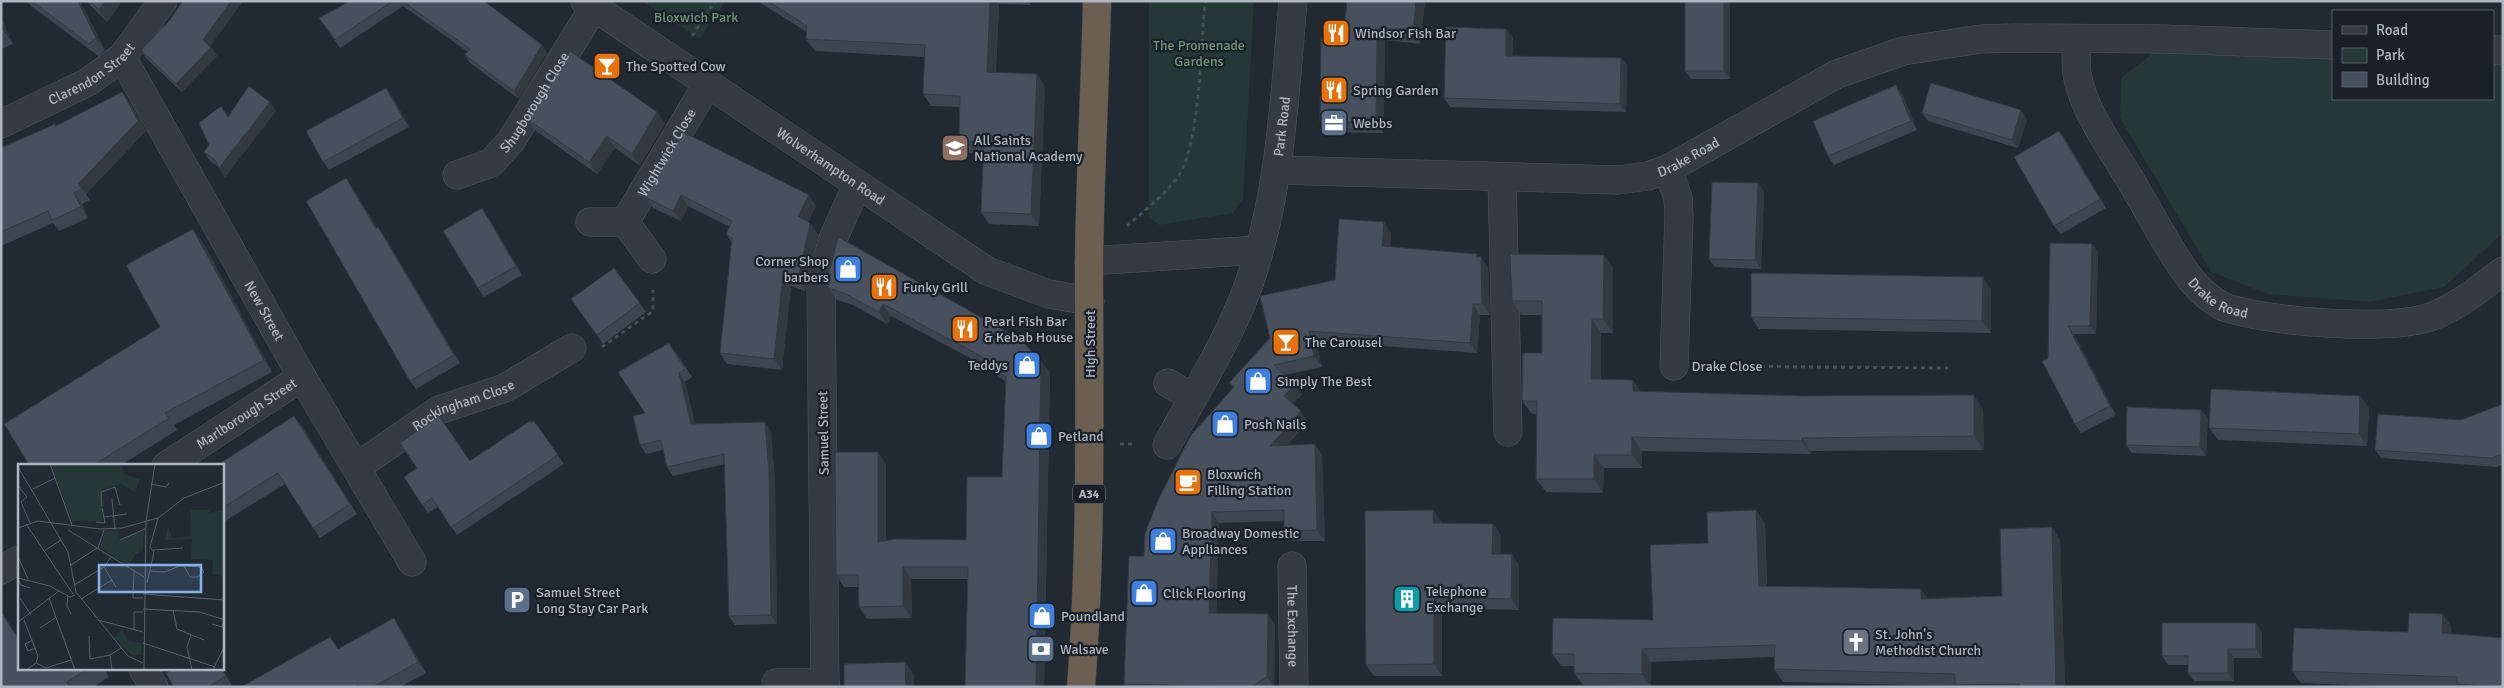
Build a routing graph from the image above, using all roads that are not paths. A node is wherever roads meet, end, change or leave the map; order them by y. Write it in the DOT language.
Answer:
graph roads {
  1 [pos="163,1"];
  2 [pos="1098,1"];
  3 [pos="1293,1"];
  4 [pos="590,4"];
  5 [pos="2077,39"];
  6 [pos="2332,45"];
  7 [pos="122,57"];
  8 [pos="708,83"];
  9 [pos="1,124"];
  10 [pos="1668,169"];
  11 [pos="1278,170"];
  12 [pos="457,175"];
  13 [pos="1502,178"];
  14 [pos="857,185"];
  15 [pos="590,222"];
  16 [pos="625,222"];
  17 [pos="1259,250"];
  18 [pos="652,259"];
  19 [pos="1090,261"];
  20 [pos="2503,271"];
  21 [pos="1090,301"];
  22 [pos="572,348"];
  23 [pos="1674,366"];
  24 [pos="302,377"];
  25 [pos="1168,382"];
  26 [pos="1192,397"];
  27 [pos="1508,432"];
  28 [pos="1167,445"];
  29 [pos="169,464"];
  30 [pos="357,467"];
  31 [pos="18,561"];
  32 [pos="412,562"];
  33 [pos="1292,566"];
  34 [pos="1,570"];
  35 [pos="144,670"];
  36 [pos="776,683"];
  37 [pos="825,685"];
  38 [pos="154,687"];
  39 [pos="1081,687"];
  40 [pos="1294,687"];
  1 -- 7 [label="street, Clarendon Street"];
  2 -- 19 [label="highway, High Street / A34"];
  3 -- 11 [label="street, Park Road"];
  4 -- 8 [label="street, Wolverhampton Road"];
  4 -- 12 [label="street, Shugborough Close"];
  5 -- 6 [label="street, Drake Road"];
  5 -- 10 [label="street, Drake Road"];
  5 -- 20 [label="street, Drake Road"];
  7 -- 9 [label="street, Clarendon Street"];
  7 -- 24 [label="street, New Street"];
  8 -- 14 [label="street, Wolverhampton Road"];
  8 -- 16 [label="street, Wightwick Close"];
  10 -- 13 [label="street, Drake Road"];
  10 -- 23 [label="street, Drake Close"];
  11 -- 13 [label="street, Drake Road"];
  11 -- 17 [label="street, Park Road"];
  13 -- 27 [label="street"];
  14 -- 21 [label="street, Wolverhampton Road"];
  14 -- 37 [label="street, Samuel Street"];
  15 -- 16 [label="street"];
  16 -- 18 [label="street"];
  17 -- 19 [label="street"];
  17 -- 26 [label="street, Park Road"];
  19 -- 21 [label="highway, High Street / A34"];
  21 -- 39 [label="highway, High Street / A34"];
  22 -- 30 [label="street, Rockingham Close"];
  24 -- 29 [label="street, Marlborough Street"];
  24 -- 30 [label="street, New Street"];
  25 -- 26 [label="street"];
  26 -- 28 [label="street, Park Road"];
  30 -- 32 [label="street, New Street"];
  31 -- 34 [label="street"];
  33 -- 40 [label="street, The Exchange"];
  35 -- 38 [label="street"];
  36 -- 37 [label="street"];
}
